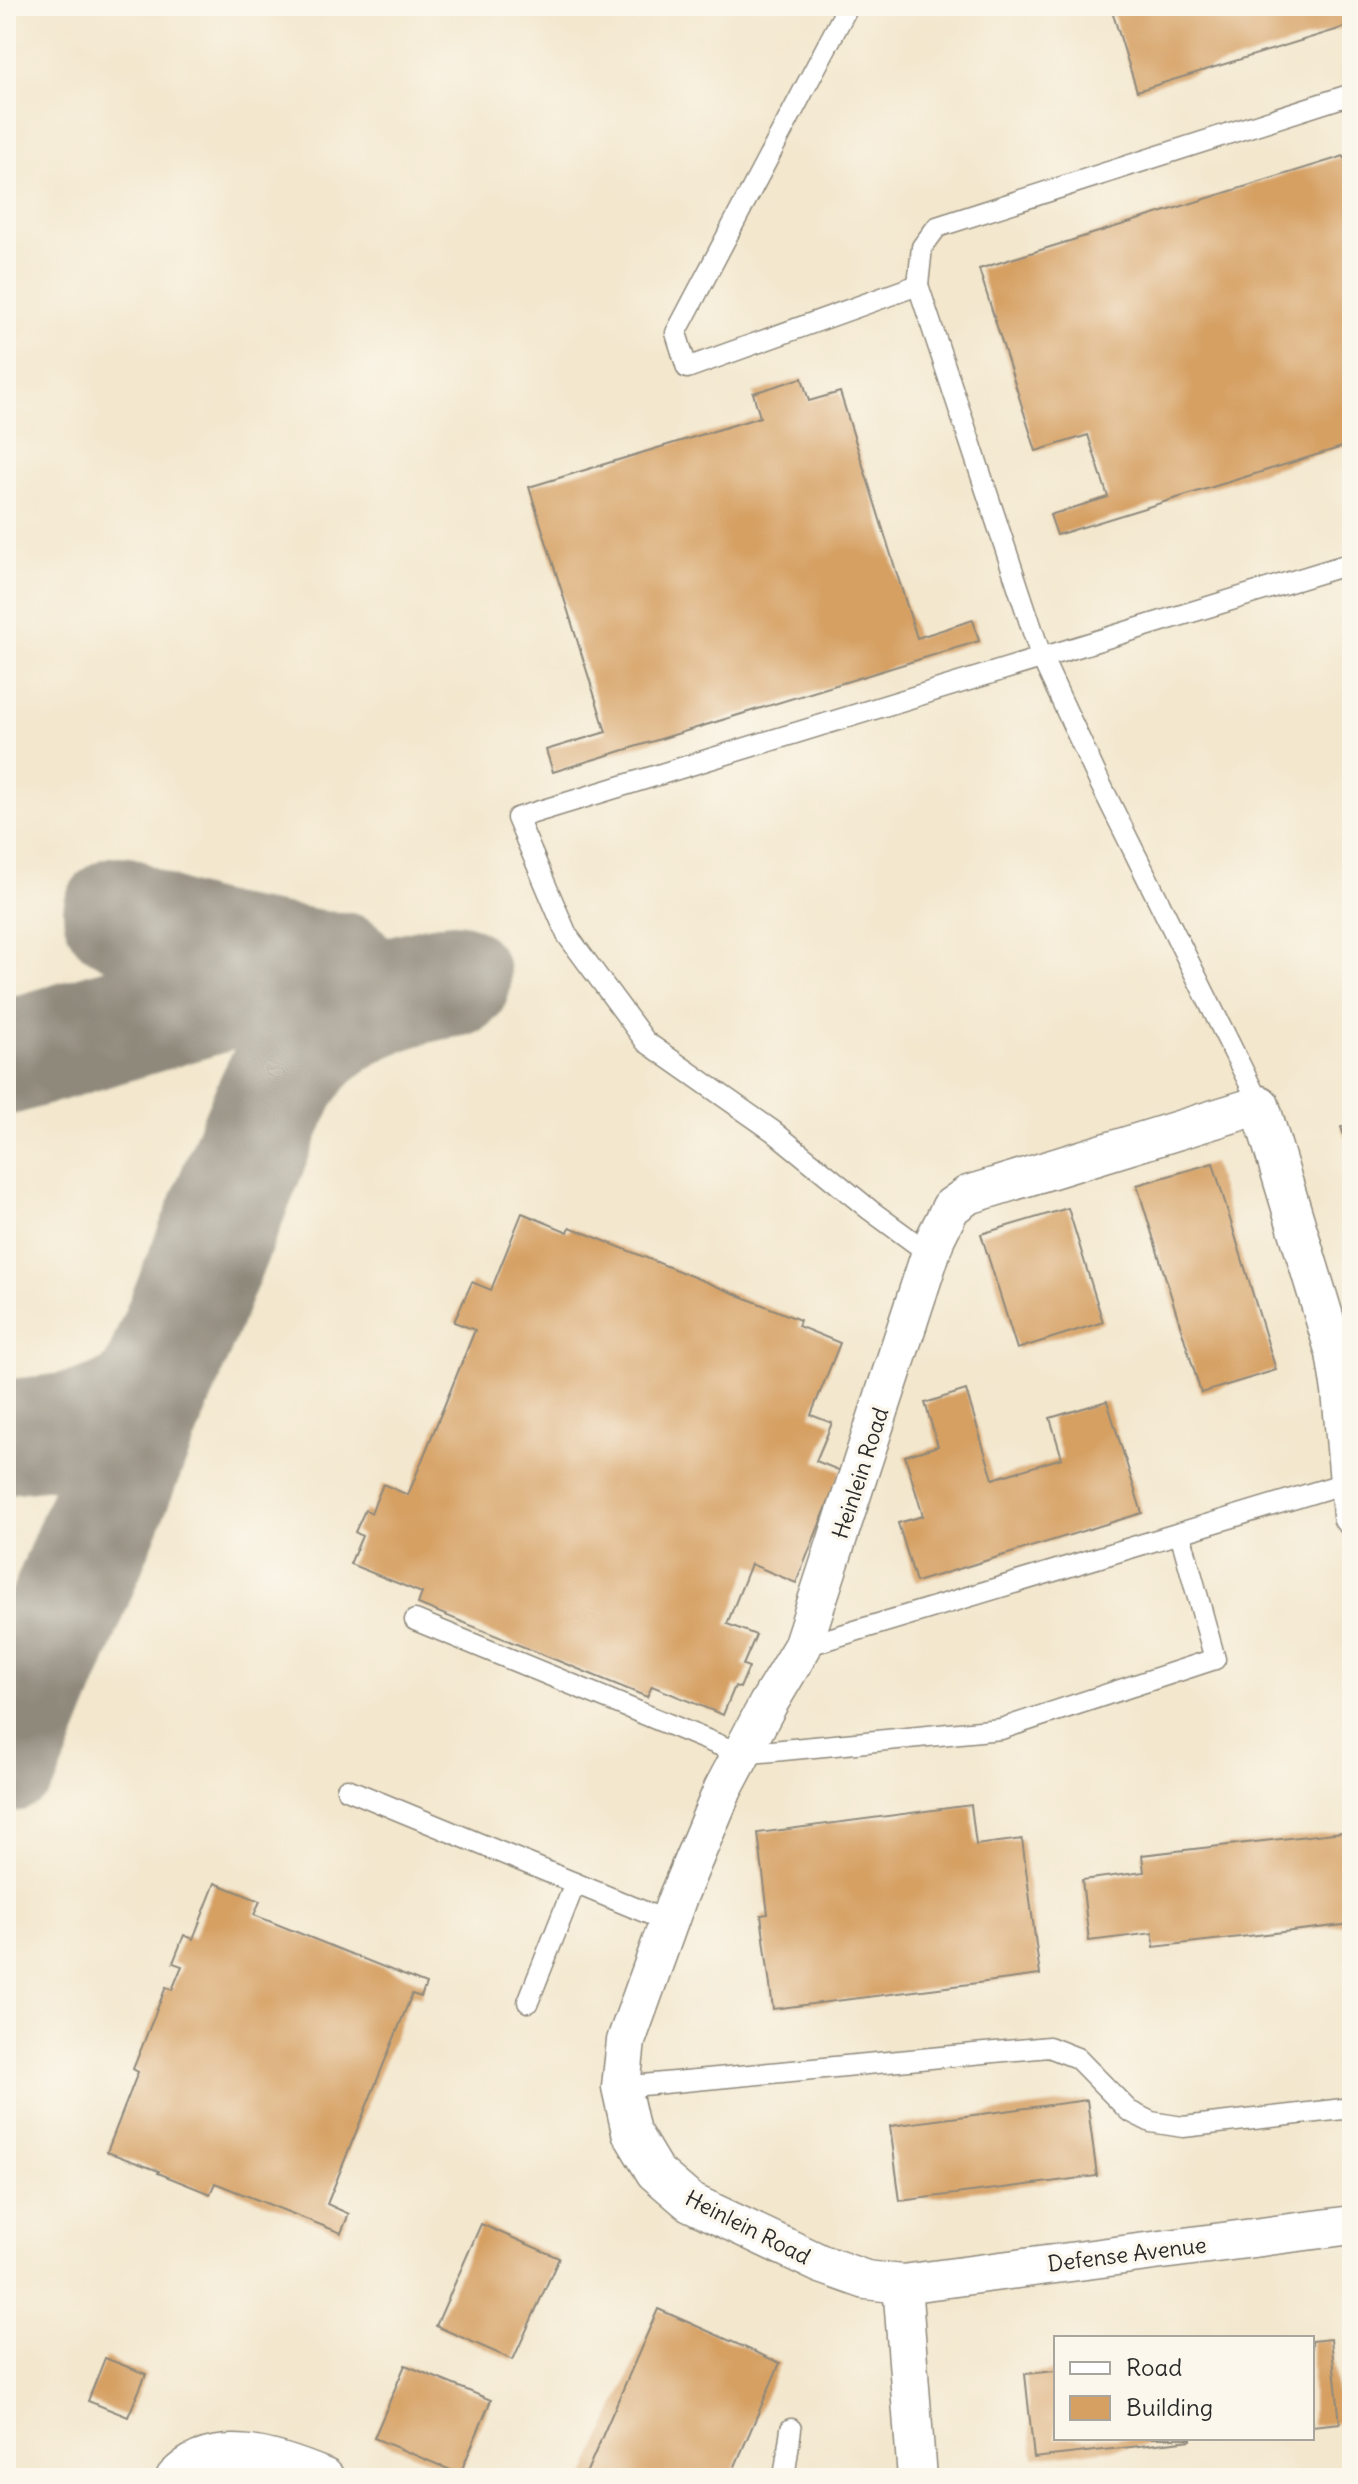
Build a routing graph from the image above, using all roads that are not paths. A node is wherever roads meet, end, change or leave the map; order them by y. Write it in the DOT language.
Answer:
graph roads {
  1 [pos="848,6"];
  2 [pos="1352,94"];
  3 [pos="918,285"];
  4 [pos="1352,563"];
  5 [pos="1041,656"];
  6 [pos="1260,1105"];
  7 [pos="930,1254"];
  8 [pos="1347,1389"];
  9 [pos="1351,1493"];
  10 [pos="1180,1533"];
  11 [pos="415,1620"];
  12 [pos="802,1647"];
  13 [pos="741,1754"];
  14 [pos="347,1789"];
  15 [pos="575,1883"];
  16 [pos="669,1922"];
  17 [pos="528,2002"];
  18 [pos="621,2087"];
  19 [pos="1352,2108"];
  20 [pos="1352,2225"];
  21 [pos="902,2284"];
  22 [pos="791,2429"];
  23 [pos="175,2478"];
  24 [pos="325,2478"];
  25 [pos="784,2478"];
  26 [pos="917,2478"];
  1 -- 3 [label="lane"];
  2 -- 3 [label="lane"];
  3 -- 5 [label="lane"];
  4 -- 5 [label="lane"];
  5 -- 6 [label="lane"];
  5 -- 7 [label="lane"];
  6 -- 7 [label="street, Heinlein Road"];
  6 -- 8 [label="street"];
  7 -- 12 [label="street, Heinlein Road"];
  8 -- 9 [label="street"];
  9 -- 10 [label="lane"];
  10 -- 12 [label="lane"];
  10 -- 13 [label="lane"];
  11 -- 13 [label="lane"];
  12 -- 13 [label="street, Heinlein Road"];
  13 -- 16 [label="street, Heinlein Road"];
  14 -- 15 [label="lane"];
  15 -- 16 [label="lane"];
  15 -- 17 [label="lane"];
  16 -- 18 [label="street, Heinlein Road"];
  18 -- 19 [label="lane"];
  18 -- 21 [label="street, Heinlein Road"];
  20 -- 21 [label="street, Defense Avenue"];
  21 -- 26 [label="street"];
  22 -- 25 [label="lane"];
  23 -- 24 [label="street"];
}
